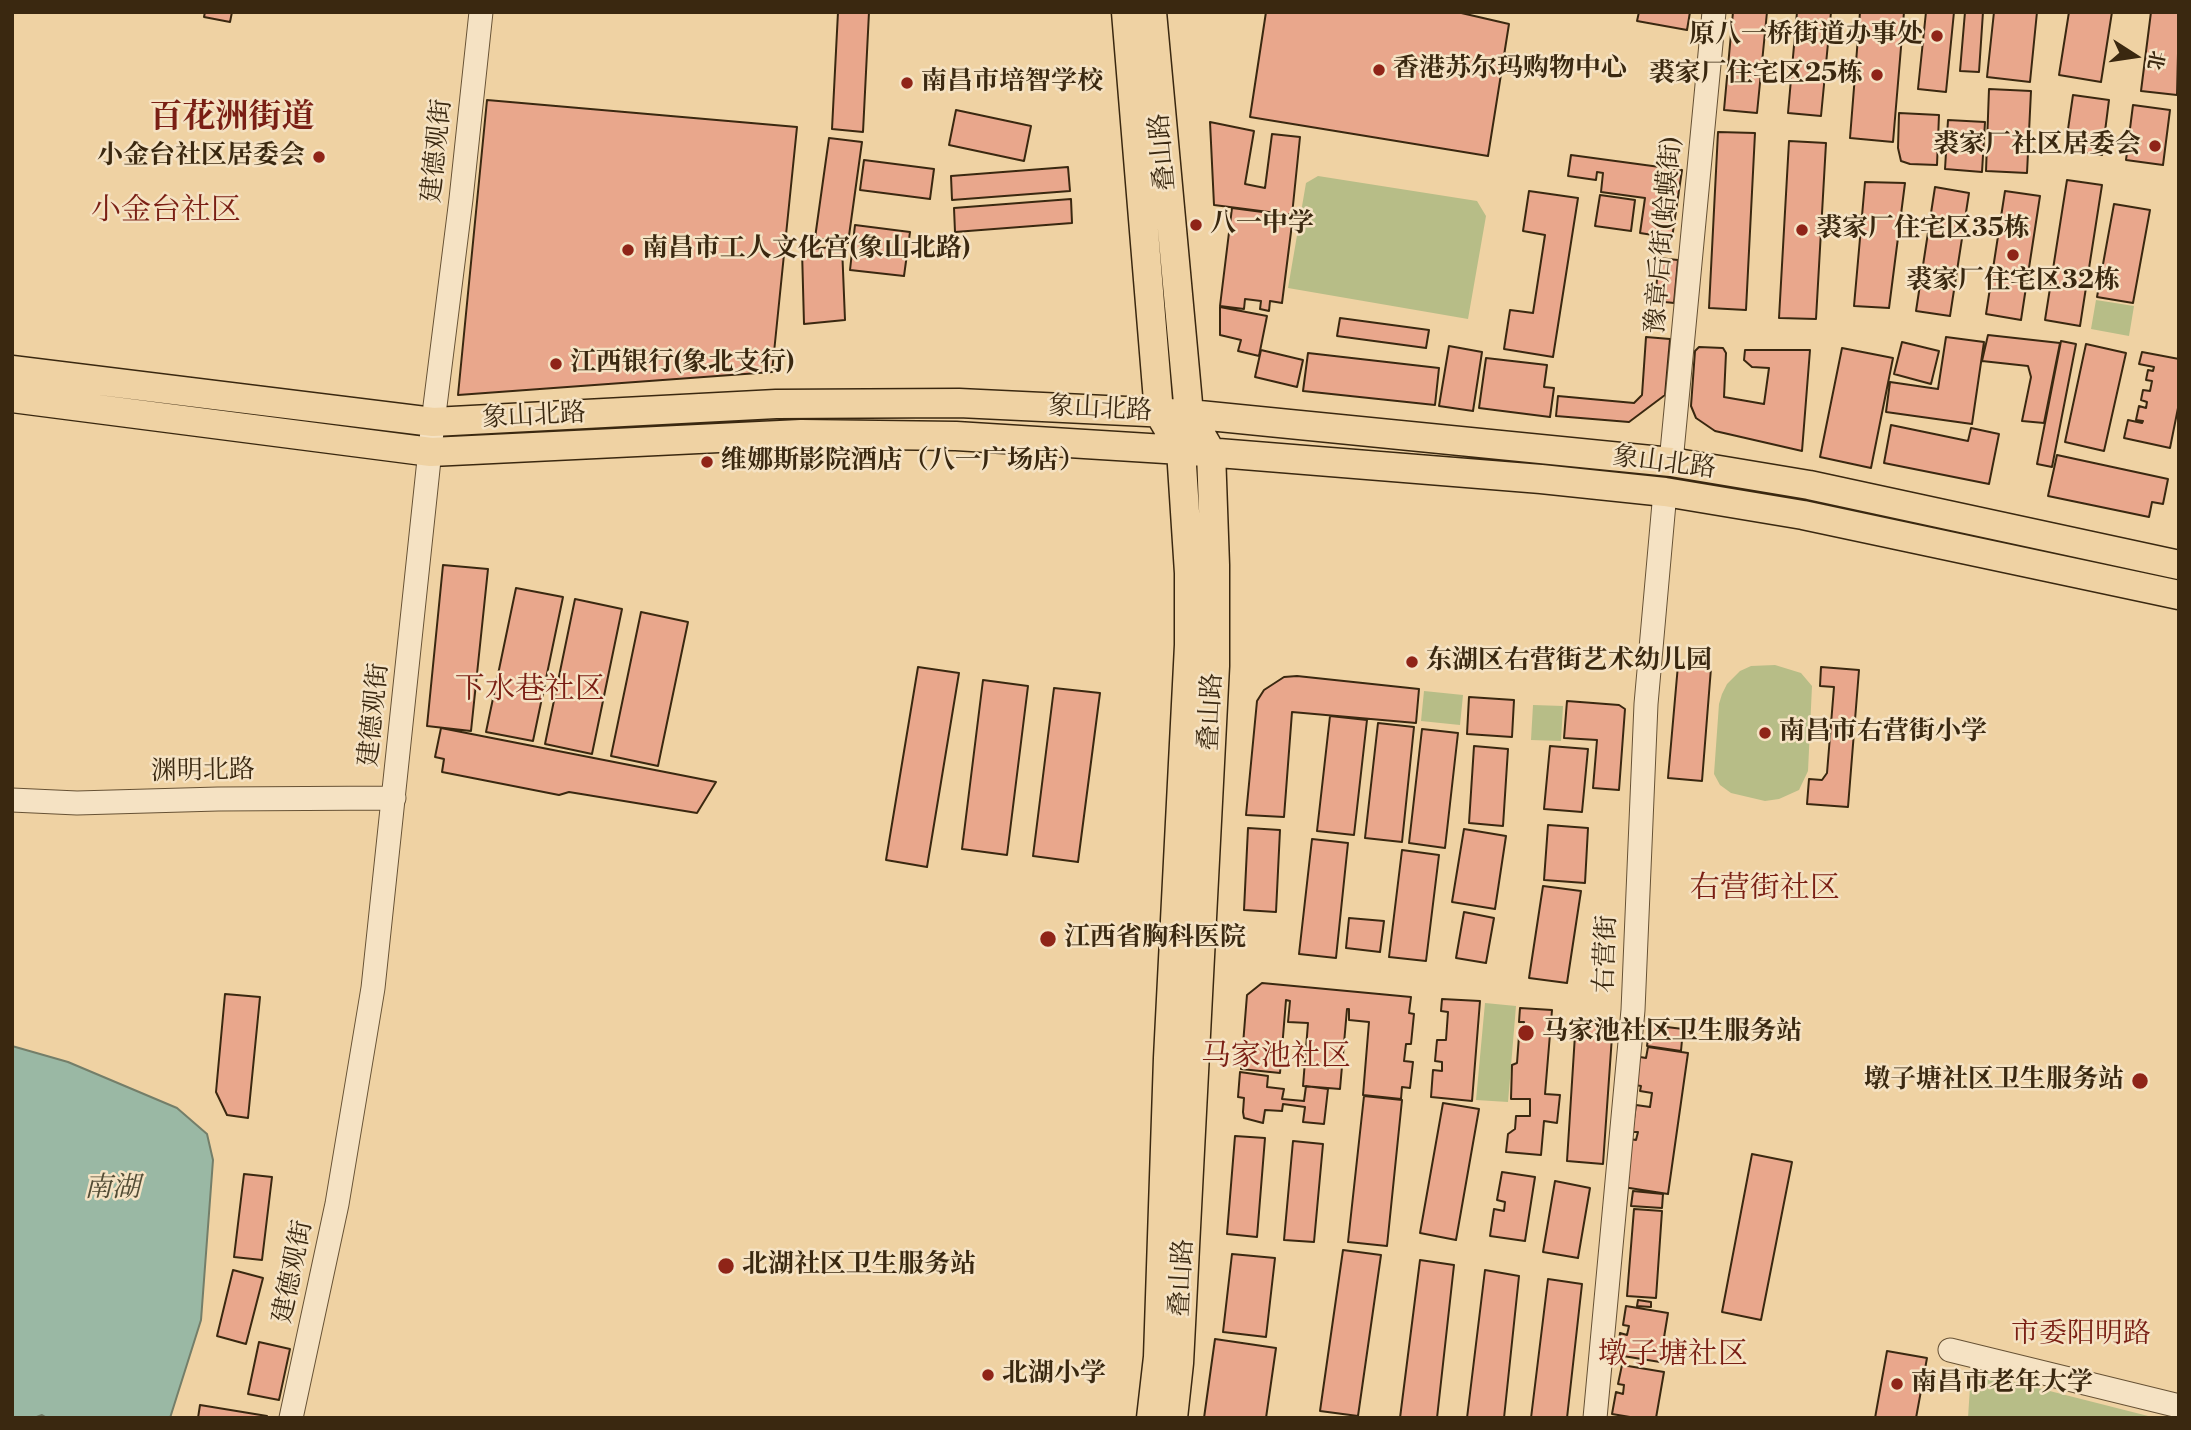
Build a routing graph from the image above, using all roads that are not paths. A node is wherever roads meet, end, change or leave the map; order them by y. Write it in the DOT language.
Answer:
graph roads {
  1 [pos="481,12"];
  2 [pos="1126,12"];
  3 [pos="1152,12"];
  4 [pos="1714,12"];
  5 [pos="12,370"];
  6 [pos="12,398"];
  7 [pos="1159,413"];
  8 [pos="1189,414"];
  9 [pos="433,422"];
  10 [pos="1181,450"];
  11 [pos="431,452"];
  12 [pos="1210,452"];
  13 [pos="1671,463"];
  14 [pos="1665,492"];
  15 [pos="2179,565"];
  16 [pos="2179,594"];
  17 [pos="394,798"];
  18 [pos="12,800"];
  19 [pos="1950,1350"];
  20 [pos="2179,1406"];
  21 [pos="291,1418"];
  22 [pos="1151,1418"];
  23 [pos="1173,1418"];
  24 [pos="1595,1418"];
  1 -- 9 [label="street, 建德观街"];
  2 -- 7 [label="main road, 叠山路"];
  3 -- 8 [label="main road, 叠山路"];
  4 -- 13 [label="street, 豫章后街(蛤蟆街)"];
  5 -- 9 [label="main road, 象山北路"];
  6 -- 11 [label="main road, 象山北路"];
  7 -- 8 [label="main road, 象山北路"];
  7 -- 9 [label="main road, 象山北路"];
  7 -- 10 [label="main road, 叠山路"];
  8 -- 12 [label="main road, 叠山路"];
  8 -- 13 [label="main road, 象山北路"];
  9 -- 11 [label="street, 建德观街"];
  10 -- 11 [label="main road, 象山北路"];
  10 -- 12 [label="main road, 象山北路"];
  10 -- 22 [label="main road, 叠山路"];
  11 -- 17 [label="street, 建德观街"];
  12 -- 14 [label="main road, 象山北路"];
  12 -- 23 [label="main road, 叠山路"];
  13 -- 15 [label="main road, 象山北路"];
  14 -- 16 [label="main road, 象山北路"];
  14 -- 24 [label="street, 右营街"];
  17 -- 18 [label="street, 渊明北路"];
  17 -- 21 [label="street, 建德观街"];
  19 -- 20 [label="street"];
}
